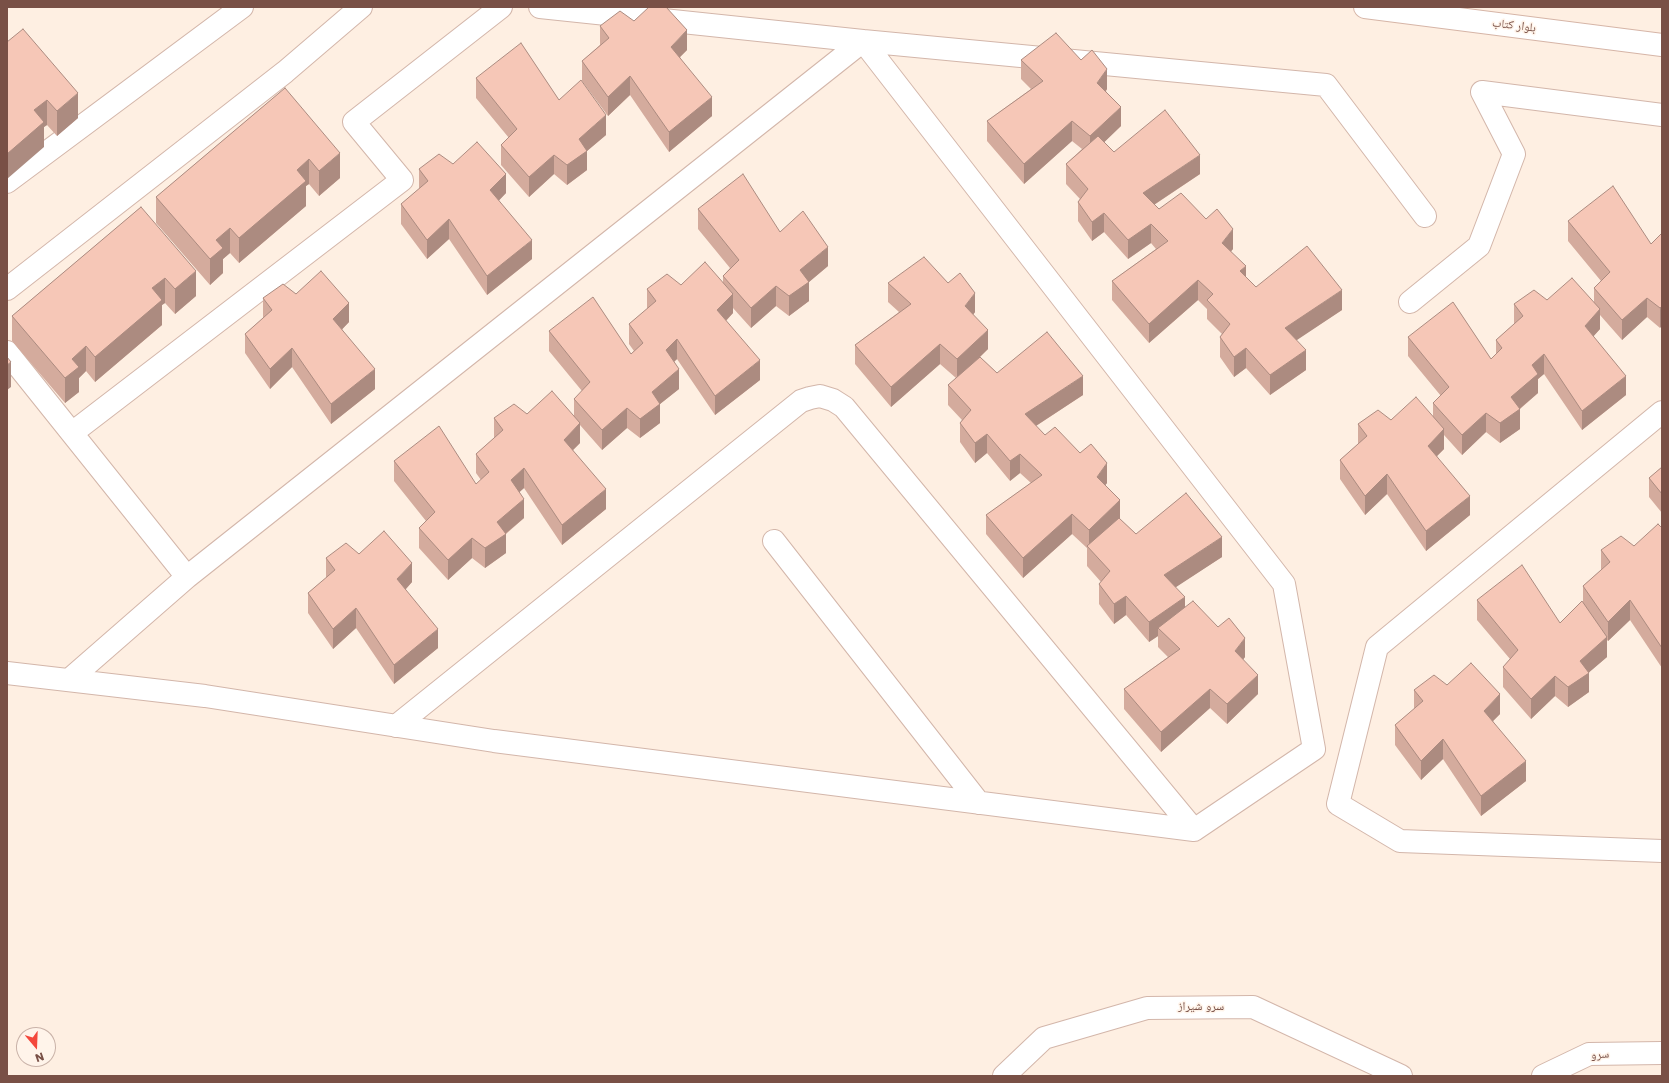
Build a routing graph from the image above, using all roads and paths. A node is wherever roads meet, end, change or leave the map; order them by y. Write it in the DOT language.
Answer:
graph roads {
  1 [pos="242,7"];
  2 [pos="361,7"];
  3 [pos="501,7"];
  4 [pos="540,7"];
  5 [pos="1365,7"];
  6 [pos="863,41"];
  7 [pos="1662,45"];
  8 [pos="1662,115"];
  9 [pos="7,182"];
  10 [pos="1425,216"];
  11 [pos="7,289"];
  12 [pos="1410,302"];
  13 [pos="7,352"];
  14 [pos="1662,412"];
  15 [pos="72,433"];
  16 [pos="774,541"];
  17 [pos="187,577"];
  18 [pos="7,673"];
  19 [pos="69,680"];
  20 [pos="396,726"];
  21 [pos="979,803"];
  22 [pos="1194,830"];
  23 [pos="1662,851"];
  24 [pos="1662,1053"];
  25 [pos="1004,1076"];
  26 [pos="1401,1076"];
  27 [pos="1542,1076"];
  1 -- 9 [label="street"];
  2 -- 11 [label="street"];
  3 -- 15 [label="street"];
  4 -- 6 [label="street"];
  5 -- 7 [label="street, بلوار کتاب"];
  6 -- 10 [label="street"];
  6 -- 17 [label="street"];
  6 -- 22 [label="street"];
  8 -- 12 [label="street"];
  13 -- 15 [label="street"];
  14 -- 23 [label="street"];
  15 -- 17 [label="street"];
  16 -- 21 [label="street"];
  17 -- 19 [label="street"];
  18 -- 19 [label="street"];
  19 -- 20 [label="street"];
  20 -- 21 [label="street"];
  20 -- 22 [label="street"];
  21 -- 22 [label="street"];
  24 -- 27 [label="street, سرو"];
  25 -- 26 [label="street, سرو شیراز"];
}
